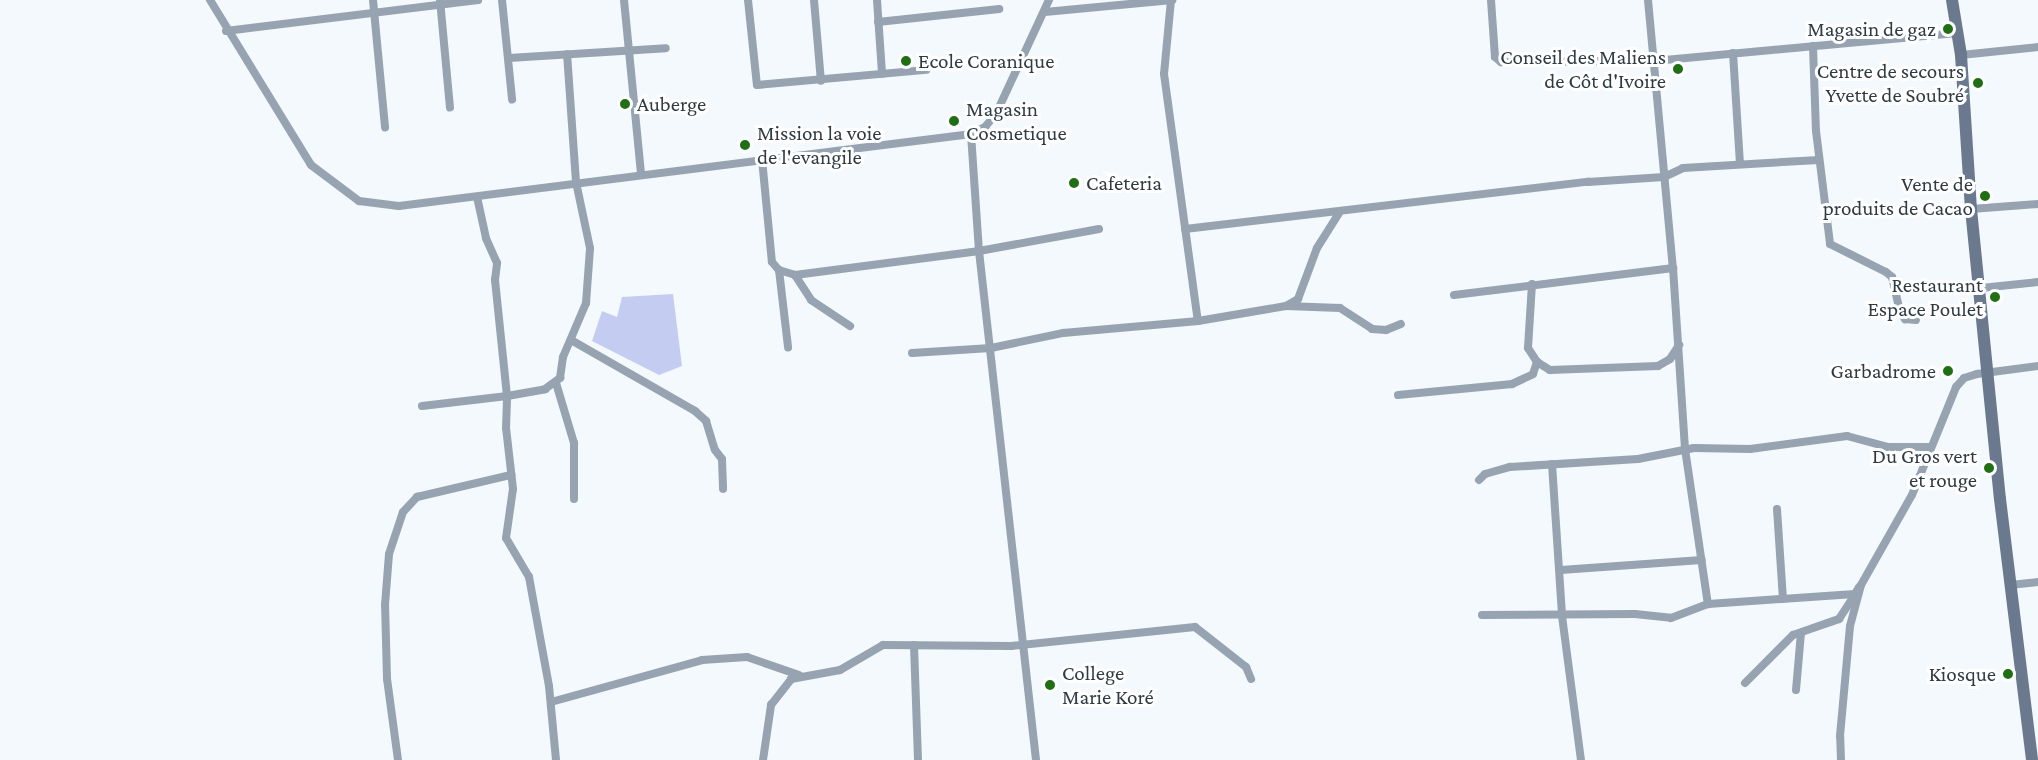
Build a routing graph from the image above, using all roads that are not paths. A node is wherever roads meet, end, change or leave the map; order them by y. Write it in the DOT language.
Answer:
graph roads {
  1 [pos="210,0"];
  2 [pos="373,0"];
  3 [pos="478,0"];
  4 [pos="502,0"];
  5 [pos="624,0"];
  6 [pos="747,0"];
  7 [pos="814,0"];
  8 [pos="877,0"];
  9 [pos="1049,0"];
  10 [pos="1172,0"];
  11 [pos="1491,0"];
  12 [pos="1648,0"];
  13 [pos="1952,0"];
  14 [pos="440,2"];
  15 [pos="999,9"];
  16 [pos="374,12"];
  17 [pos="1045,12"];
  18 [pos="878,22"];
  19 [pos="226,31"];
  20 [pos="1958,33"];
  21 [pos="1813,46"];
  22 [pos="2038,47"];
  23 [pos="666,48"];
  24 [pos="630,51"];
  25 [pos="567,54"];
  26 [pos="1733,54"];
  27 [pos="1961,55"];
  28 [pos="509,58"];
  29 [pos="1654,61"];
  30 [pos="926,70"];
  31 [pos="882,74"];
  32 [pos="821,81"];
  33 [pos="512,99"];
  34 [pos="450,108"];
  35 [pos="386,127"];
  36 [pos="971,134"];
  37 [pos="762,159"];
  38 [pos="1819,160"];
  39 [pos="1740,163"];
  40 [pos="641,173"];
  41 [pos="1664,177"];
  42 [pos="576,182"];
  43 [pos="477,197"];
  44 [pos="2038,204"];
  45 [pos="1971,209"];
  46 [pos="1339,213"];
  47 [pos="1099,229"];
  48 [pos="1185,229"];
  49 [pos="979,250"];
  50 [pos="1673,268"];
  51 [pos="779,270"];
  52 [pos="795,275"];
  53 [pos="2038,282"];
  54 [pos="1532,284"];
  55 [pos="1981,288"];
  56 [pos="1454,295"];
  57 [pos="1286,306"];
  58 [pos="1916,320"];
  59 [pos="1198,321"];
  60 [pos="1401,324"];
  61 [pos="850,326"];
  62 [pos="571,340"];
  63 [pos="1679,345"];
  64 [pos="788,347"];
  65 [pos="991,348"];
  66 [pos="912,353"];
  67 [pos="1537,362"];
  68 [pos="2038,366"];
  69 [pos="1988,372"];
  70 [pos="556,383"];
  71 [pos="1398,395"];
  72 [pos="507,396"];
  73 [pos="422,406"];
  74 [pos="1931,447"];
  75 [pos="1685,449"];
  76 [pos="1552,464"];
  77 [pos="511,474"];
  78 [pos="1479,480"];
  79 [pos="723,489"];
  80 [pos="574,499"];
  81 [pos="1777,509"];
  82 [pos="1702,560"];
  83 [pos="1561,570"];
  84 [pos="2038,582"];
  85 [pos="1862,585"];
  86 [pos="2010,585"];
  87 [pos="1855,594"];
  88 [pos="1783,599"];
  89 [pos="1708,604"];
  90 [pos="1482,615"];
  91 [pos="1562,616"];
  92 [pos="1801,633"];
  93 [pos="1023,644"];
  94 [pos="914,645"];
  95 [pos="799,675"];
  96 [pos="1251,679"];
  97 [pos="1745,683"];
  98 [pos="1796,690"];
  99 [pos="550,702"];
  100 [pos="398,760"];
  101 [pos="556,760"];
  102 [pos="763,760"];
  103 [pos="918,760"];
  104 [pos="1036,760"];
  105 [pos="1581,760"];
  106 [pos="1841,760"];
  107 [pos="2032,760"];
  1 -- 19 [label="street"];
  2 -- 16 [label="street"];
  3 -- 14 [label="street"];
  4 -- 28 [label="street"];
  5 -- 24 [label="street"];
  6 -- 32 [label="street"];
  7 -- 32 [label="street"];
  8 -- 18 [label="street"];
  9 -- 17 [label="street"];
  10 -- 17 [label="street"];
  10 -- 48 [label="street"];
  11 -- 29 [label="street"];
  12 -- 29 [label="street"];
  13 -- 20 [label="main road"];
  14 -- 16 [label="street"];
  14 -- 34 [label="street"];
  15 -- 18 [label="street"];
  16 -- 19 [label="street"];
  16 -- 35 [label="street"];
  17 -- 36 [label="street"];
  18 -- 31 [label="street"];
  19 -- 43 [label="street"];
  20 -- 21 [label="street"];
  20 -- 27 [label="main road"];
  21 -- 26 [label="street"];
  21 -- 38 [label="street"];
  22 -- 27 [label="street"];
  23 -- 24 [label="street"];
  24 -- 25 [label="street"];
  24 -- 40 [label="street"];
  25 -- 28 [label="street"];
  25 -- 42 [label="street"];
  26 -- 29 [label="street"];
  26 -- 39 [label="street"];
  27 -- 45 [label="main road"];
  28 -- 33 [label="street"];
  29 -- 41 [label="street"];
  30 -- 31 [label="street"];
  31 -- 32 [label="street"];
  36 -- 37 [label="street"];
  36 -- 49 [label="street"];
  37 -- 40 [label="street"];
  37 -- 51 [label="street"];
  38 -- 39 [label="street"];
  38 -- 58 [label="street"];
  39 -- 41 [label="street"];
  40 -- 42 [label="street"];
  41 -- 46 [label="street"];
  41 -- 50 [label="street"];
  42 -- 43 [label="street"];
  42 -- 62 [label="street"];
  43 -- 72 [label="street"];
  44 -- 45 [label="street"];
  45 -- 55 [label="main road"];
  46 -- 48 [label="street"];
  46 -- 57 [label="street"];
  47 -- 49 [label="street"];
  48 -- 59 [label="street"];
  49 -- 52 [label="street"];
  49 -- 65 [label="street"];
  50 -- 54 [label="street"];
  50 -- 63 [label="street"];
  51 -- 52 [label="street"];
  51 -- 64 [label="street"];
  52 -- 61 [label="street"];
  53 -- 55 [label="street"];
  54 -- 56 [label="street"];
  54 -- 67 [label="street"];
  55 -- 69 [label="main road"];
  57 -- 59 [label="street"];
  57 -- 60 [label="street"];
  59 -- 65 [label="street"];
  62 -- 70 [label="street"];
  62 -- 79 [label="street"];
  63 -- 67 [label="street"];
  63 -- 75 [label="street"];
  65 -- 66 [label="street"];
  65 -- 93 [label="street"];
  67 -- 71 [label="street"];
  68 -- 69 [label="street"];
  69 -- 74 [label="street"];
  69 -- 86 [label="main road"];
  70 -- 72 [label="street"];
  70 -- 80 [label="street"];
  72 -- 73 [label="street"];
  72 -- 77 [label="street"];
  74 -- 75 [label="street"];
  74 -- 85 [label="street"];
  75 -- 76 [label="street"];
  75 -- 82 [label="street"];
  76 -- 78 [label="street"];
  76 -- 83 [label="street"];
  77 -- 99 [label="street"];
  77 -- 100 [label="street"];
  81 -- 88 [label="street"];
  82 -- 83 [label="street"];
  82 -- 89 [label="street"];
  83 -- 91 [label="street"];
  84 -- 86 [label="street"];
  85 -- 87 [label="street"];
  85 -- 106 [label="street"];
  86 -- 107 [label="main road"];
  87 -- 88 [label="street"];
  87 -- 92 [label="street"];
  88 -- 89 [label="street"];
  89 -- 91 [label="street"];
  90 -- 91 [label="street"];
  91 -- 105 [label="street"];
  92 -- 97 [label="street"];
  92 -- 98 [label="street"];
  93 -- 94 [label="street"];
  93 -- 96 [label="street"];
  93 -- 104 [label="street"];
  94 -- 95 [label="street"];
  94 -- 103 [label="street"];
  95 -- 99 [label="street"];
  95 -- 102 [label="street"];
  99 -- 101 [label="street"];
}
